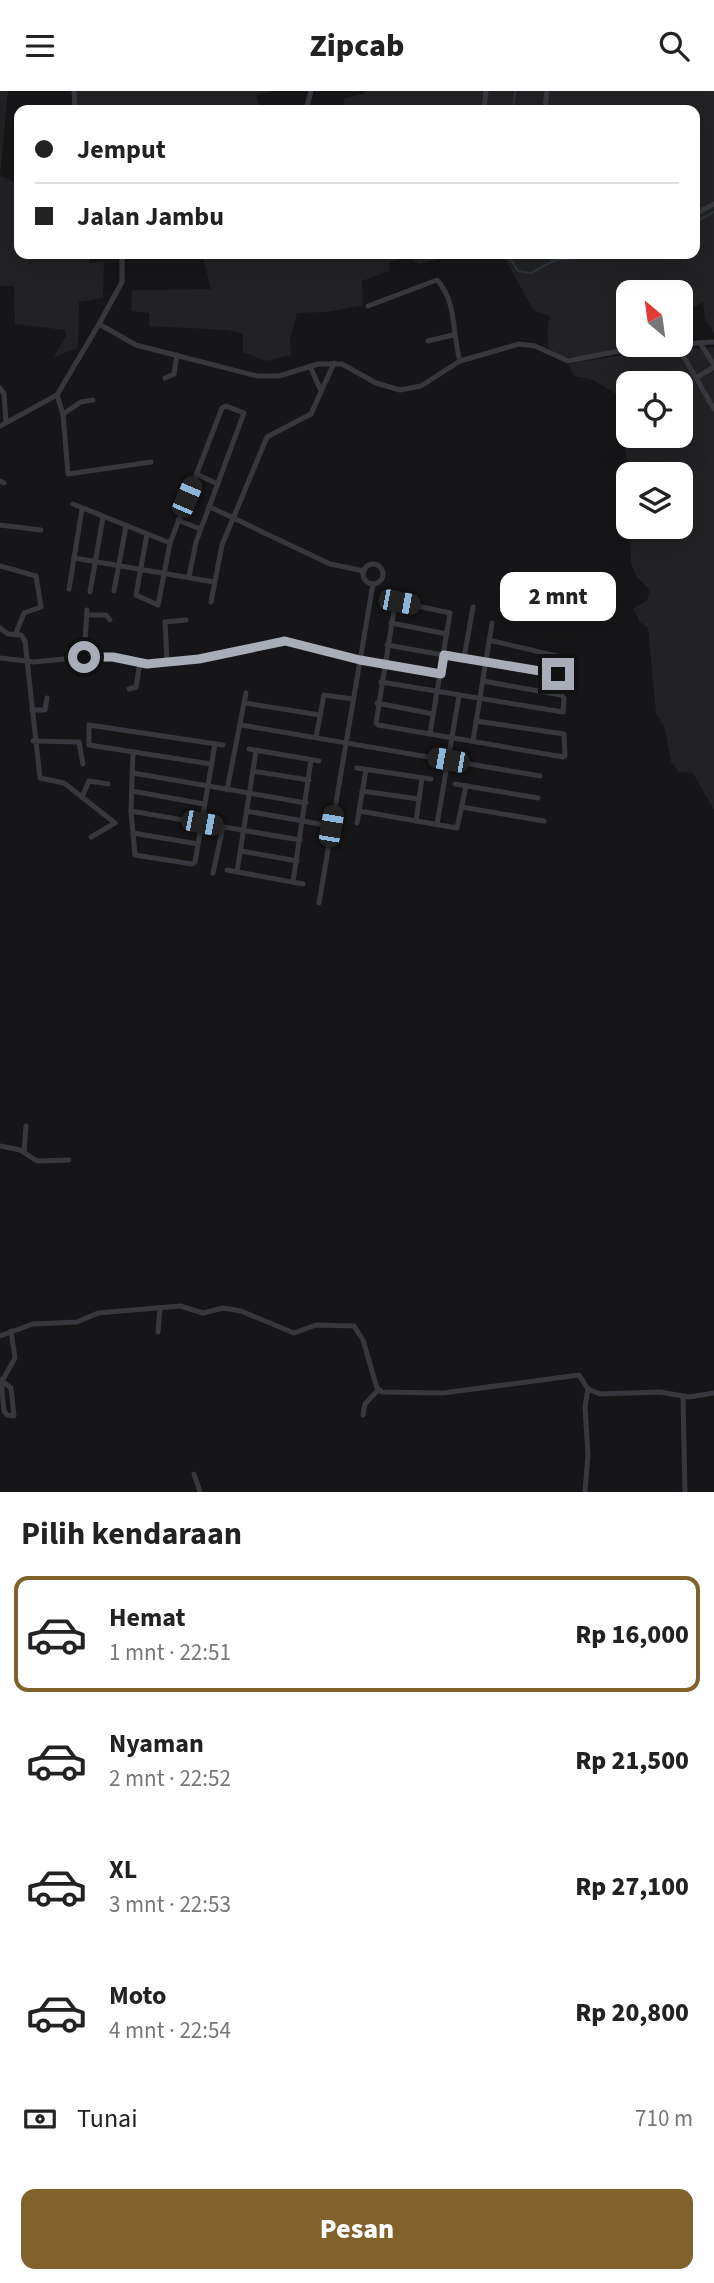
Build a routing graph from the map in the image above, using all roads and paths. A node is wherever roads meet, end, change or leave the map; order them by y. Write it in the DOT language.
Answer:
graph roads {
  1 [pos="122,259"];
  2 [pos="368,306"];
  3 [pos="100,324"];
  4 [pos="453,335"];
  5 [pos="428,341"];
  6 [pos="714,342"];
  7 [pos="700,343"];
  8 [pos="693,344"];
  9 [pos="616,352"];
  10 [pos="177,355"];
  11 [pos="684,357"];
  12 [pos="460,361"];
  13 [pos="334,363"];
  14 [pos="310,366"];
  15 [pos="714,366"];
  16 [pos="165,378"];
  17 [pos="696,378"];
  18 [pos="0,388"];
  19 [pos="714,389"];
  20 [pos="321,391"];
  21 [pos="705,394"];
  22 [pos="57,395"];
  23 [pos="93,400"];
  24 [pos="714,409"];
  25 [pos="62,414"];
  26 [pos="3,424"];
  27 [pos="151,462"];
  28 [pos="196,474"];
  29 [pos="218,484"];
  30 [pos="73,504"];
  31 [pos="210,507"];
  32 [pos="82,509"];
  33 [pos="103,517"];
  34 [pos="233,517"];
  35 [pos="178,520"];
  36 [pos="0,525"];
  37 [pos="126,526"];
  38 [pos="200,529"];
  39 [pos="41,530"];
  40 [pos="147,534"];
  41 [pos="170,543"];
  42 [pos="74,558"];
  43 [pos="96,562"];
  44 [pos="119,565"];
  45 [pos="0,566"];
  46 [pos="141,569"];
  47 [pos="364,571"];
  48 [pos="165,573"];
  49 [pos="189,577"];
  50 [pos="214,582"];
  51 [pos="373,584"];
  52 [pos="69,589"];
  53 [pos="114,591"];
  54 [pos="90,592"];
  55 [pos="211,602"];
  56 [pos="473,607"];
  57 [pos="110,619"];
  58 [pos="186,620"];
  59 [pos="391,623"];
  60 [pos="492,623"];
  61 [pos="0,628"];
  62 [pos="447,634"];
  63 [pos="15,635"];
  64 [pos="489,640"];
  65 [pos="387,645"];
  66 [pos="444,655"];
  67 [pos="84,657"];
  68 [pos="464,658"];
  69 [pos="0,659"];
  70 [pos="360,660"];
  71 [pos="167,661"];
  72 [pos="27,662"];
  73 [pos="140,662"];
  74 [pos="486,662"];
  75 [pos="384,665"];
  76 [pos="441,674"];
  77 [pos="483,681"];
  78 [pos="381,682"];
  79 [pos="129,689"];
  80 [pos="437,692"];
  81 [pos="246,693"];
  82 [pos="459,695"];
  83 [pos="47,698"];
  84 [pos="353,699"];
  85 [pos="480,699"];
  86 [pos="245,703"];
  87 [pos="377,703"];
  88 [pos="33,710"];
  89 [pos="433,713"];
  90 [pos="320,715"];
  91 [pos="477,720"];
  92 [pos="241,725"];
  93 [pos="429,734"];
  94 [pos="316,737"];
  95 [pos="452,737"];
  96 [pos="33,741"];
  97 [pos="473,741"];
  98 [pos="346,742"];
  99 [pos="215,744"];
  100 [pos="223,745"];
  101 [pos="133,752"];
  102 [pos="311,760"];
  103 [pos="448,760"];
  104 [pos="319,761"];
  105 [pos="83,764"];
  106 [pos="211,764"];
  107 [pos="357,768"];
  108 [pos="366,770"];
  109 [pos="253,771"];
  110 [pos="134,773"];
  111 [pos="540,776"];
  112 [pos="422,778"];
  113 [pos="431,779"];
  114 [pos="309,780"];
  115 [pos="108,784"];
  116 [pos="455,784"];
  117 [pos="208,785"];
  118 [pos="466,786"];
  119 [pos="227,790"];
  120 [pos="132,791"];
  121 [pos="362,791"];
  122 [pos="249,793"];
  123 [pos="82,797"];
  124 [pos="538,798"];
  125 [pos="419,799"];
  126 [pos="306,803"];
  127 [pos="204,804"];
  128 [pos="462,807"];
  129 [pos="131,811"];
  130 [pos="246,811"];
  131 [pos="359,811"];
  132 [pos="303,821"];
  133 [pos="416,821"];
  134 [pos="544,821"];
  135 [pos="202,823"];
  136 [pos="357,823"];
  137 [pos="437,824"];
  138 [pos="331,826"];
  139 [pos="223,827"];
  140 [pos="244,830"];
  141 [pos="132,833"];
  142 [pos="91,837"];
  143 [pos="300,840"];
  144 [pos="198,844"];
  145 [pos="241,851"];
  146 [pos="297,861"];
  147 [pos="227,870"];
  148 [pos="237,872"];
  149 [pos="213,873"];
  150 [pos="293,881"];
  151 [pos="303,884"];
  152 [pos="319,903"];
  153 [pos="26,1126"];
  154 [pos="0,1146"];
  155 [pos="24,1151"];
  156 [pos="69,1160"];
  157 [pos="160,1309"];
  158 [pos="11,1331"];
  159 [pos="158,1332"];
  160 [pos="0,1336"];
  161 [pos="1,1380"];
  162 [pos="588,1389"];
  163 [pos="378,1390"];
  164 [pos="714,1393"];
  165 [pos="683,1397"];
  166 [pos="363,1415"];
  167 [pos="194,1474"];
  168 [pos="200,1492"];
  169 [pos="585,1492"];
  170 [pos="685,1492"];
  1 -- 3 [label="street"];
  2 -- 4 [label="street"];
  3 -- 10 [label="street"];
  3 -- 22 [label="street"];
  4 -- 5 [label="street"];
  4 -- 12 [label="street"];
  6 -- 7 [label="street"];
  7 -- 8 [label="street"];
  7 -- 15 [label="street"];
  9 -- 12 [label="street"];
  10 -- 14 [label="street"];
  10 -- 16 [label="street"];
  11 -- 17 [label="street"];
  12 -- 13 [label="street"];
  13 -- 14 [label="street"];
  13 -- 20 [label="street"];
  14 -- 20 [label="street"];
  15 -- 17 [label="street"];
  17 -- 21 [label="street"];
  18 -- 26 [label="street"];
  19 -- 21 [label="street"];
  20 -- 34 [label="street"];
  21 -- 24 [label="street"];
  22 -- 25 [label="street"];
  22 -- 26 [label="street"];
  23 -- 25 [label="street"];
  25 -- 27 [label="street"];
  28 -- 29 [label="street"];
  28 -- 29 [label="street"];
  28 -- 35 [label="street"];
  29 -- 31 [label="street"];
  30 -- 32 [label="street"];
  31 -- 34 [label="street"];
  31 -- 38 [label="street"];
  32 -- 33 [label="street"];
  32 -- 42 [label="street"];
  33 -- 37 [label="street"];
  33 -- 43 [label="street"];
  34 -- 47 [label="street"];
  34 -- 50 [label="street"];
  35 -- 38 [label="street"];
  35 -- 41 [label="street"];
  36 -- 39 [label="street"];
  37 -- 40 [label="street"];
  37 -- 44 [label="street"];
  38 -- 49 [label="street"];
  40 -- 41 [label="street"];
  40 -- 46 [label="street"];
  41 -- 48 [label="street"];
  42 -- 43 [label="street"];
  42 -- 52 [label="street"];
  43 -- 44 [label="street"];
  43 -- 54 [label="street"];
  44 -- 46 [label="street"];
  44 -- 53 [label="street"];
  45 -- 63 [label="street"];
  46 -- 48 [label="street"];
  46 -- 48 [label="street"];
  47 -- 51 [label="street"];
  47 -- 51 [label="street"];
  48 -- 49 [label="street"];
  49 -- 50 [label="street"];
  50 -- 55 [label="street"];
  51 -- 70 [label="street"];
  56 -- 68 [label="street"];
  57 -- 67 [label="street"];
  58 -- 71 [label="street"];
  59 -- 62 [label="street"];
  59 -- 62 [label="street"];
  59 -- 65 [label="street"];
  60 -- 64 [label="street"];
  61 -- 63 [label="street"];
  62 -- 66 [label="street"];
  63 -- 72 [label="street"];
  64 -- 74 [label="street"];
  64 -- 74 [label="street"];
  65 -- 66 [label="street"];
  65 -- 75 [label="street"];
  66 -- 68 [label="street"];
  66 -- 76 [label="street"];
  67 -- 72 [label="street"];
  67 -- 73 [label="street"];
  68 -- 74 [label="street"];
  69 -- 72 [label="street"];
  70 -- 71 [label="street"];
  70 -- 75 [label="street"];
  70 -- 84 [label="street"];
  71 -- 73 [label="street"];
  72 -- 88 [label="street"];
  73 -- 79 [label="street"];
  74 -- 77 [label="street"];
  75 -- 76 [label="street"];
  75 -- 78 [label="street"];
  76 -- 80 [label="street"];
  77 -- 85 [label="street"];
  77 -- 85 [label="street"];
  78 -- 80 [label="street"];
  78 -- 87 [label="street"];
  80 -- 82 [label="street"];
  80 -- 89 [label="street"];
  81 -- 86 [label="street"];
  82 -- 85 [label="street"];
  82 -- 95 [label="street"];
  83 -- 88 [label="street"];
  84 -- 90 [label="street"];
  84 -- 98 [label="street"];
  85 -- 91 [label="street"];
  86 -- 90 [label="street"];
  86 -- 92 [label="street"];
  87 -- 89 [label="street"];
  87 -- 93 [label="street"];
  88 -- 96 [label="street"];
  89 -- 93 [label="street"];
  90 -- 94 [label="street"];
  91 -- 97 [label="street"];
  91 -- 97 [label="street"];
  92 -- 94 [label="street"];
  92 -- 119 [label="street"];
  93 -- 95 [label="street"];
  94 -- 98 [label="street"];
  95 -- 97 [label="street"];
  95 -- 103 [label="street"];
  96 -- 105 [label="street"];
  96 -- 123 [label="street"];
  98 -- 103 [label="street"];
  98 -- 138 [label="street"];
  99 -- 100 [label="street"];
  99 -- 101 [label="street"];
  99 -- 106 [label="street"];
  101 -- 106 [label="street"];
  101 -- 110 [label="street"];
  102 -- 104 [label="street"];
  102 -- 109 [label="street"];
  102 -- 114 [label="street"];
  103 -- 111 [label="street"];
  103 -- 137 [label="street"];
  106 -- 117 [label="street"];
  107 -- 108 [label="street"];
  108 -- 112 [label="street"];
  108 -- 121 [label="street"];
  109 -- 114 [label="street"];
  109 -- 122 [label="street"];
  110 -- 117 [label="street"];
  110 -- 120 [label="street"];
  112 -- 113 [label="street"];
  112 -- 125 [label="street"];
  114 -- 126 [label="street"];
  115 -- 123 [label="street"];
  116 -- 118 [label="street"];
  117 -- 119 [label="street"];
  117 -- 127 [label="street"];
  118 -- 124 [label="street"];
  118 -- 128 [label="street"];
  119 -- 122 [label="street"];
  120 -- 127 [label="street"];
  120 -- 129 [label="street"];
  121 -- 125 [label="street"];
  121 -- 131 [label="street"];
  122 -- 126 [label="street"];
  122 -- 130 [label="street"];
  123 -- 142 [label="street"];
  125 -- 133 [label="street"];
  126 -- 132 [label="street"];
  127 -- 135 [label="street"];
  128 -- 134 [label="street"];
  128 -- 137 [label="street"];
  129 -- 135 [label="street"];
  129 -- 141 [label="street"];
  130 -- 132 [label="street"];
  130 -- 140 [label="street"];
  131 -- 133 [label="street"];
  131 -- 136 [label="street"];
  132 -- 138 [label="street"];
  132 -- 143 [label="street"];
  133 -- 137 [label="street"];
  135 -- 139 [label="street"];
  135 -- 144 [label="street"];
  138 -- 152 [label="street"];
  139 -- 140 [label="street"];
  139 -- 149 [label="street"];
  140 -- 143 [label="street"];
  140 -- 145 [label="street"];
  141 -- 144 [label="street"];
  141 -- 144 [label="street"];
  143 -- 146 [label="street"];
  145 -- 146 [label="street"];
  145 -- 148 [label="street"];
  146 -- 150 [label="street"];
  147 -- 148 [label="street"];
  148 -- 150 [label="street"];
  150 -- 151 [label="street"];
  153 -- 155 [label="street"];
  154 -- 155 [label="street"];
  155 -- 156 [label="street"];
  157 -- 158 [label="street"];
  157 -- 159 [label="street"];
  157 -- 163 [label="street"];
  158 -- 160 [label="street"];
  158 -- 161 [label="street"];
  161 -- 161 [label="street"];
  162 -- 163 [label="street"];
  162 -- 165 [label="street"];
  162 -- 169 [label="street"];
  163 -- 166 [label="street"];
  164 -- 165 [label="street"];
  165 -- 170 [label="street"];
  167 -- 168 [label="street"];
}
